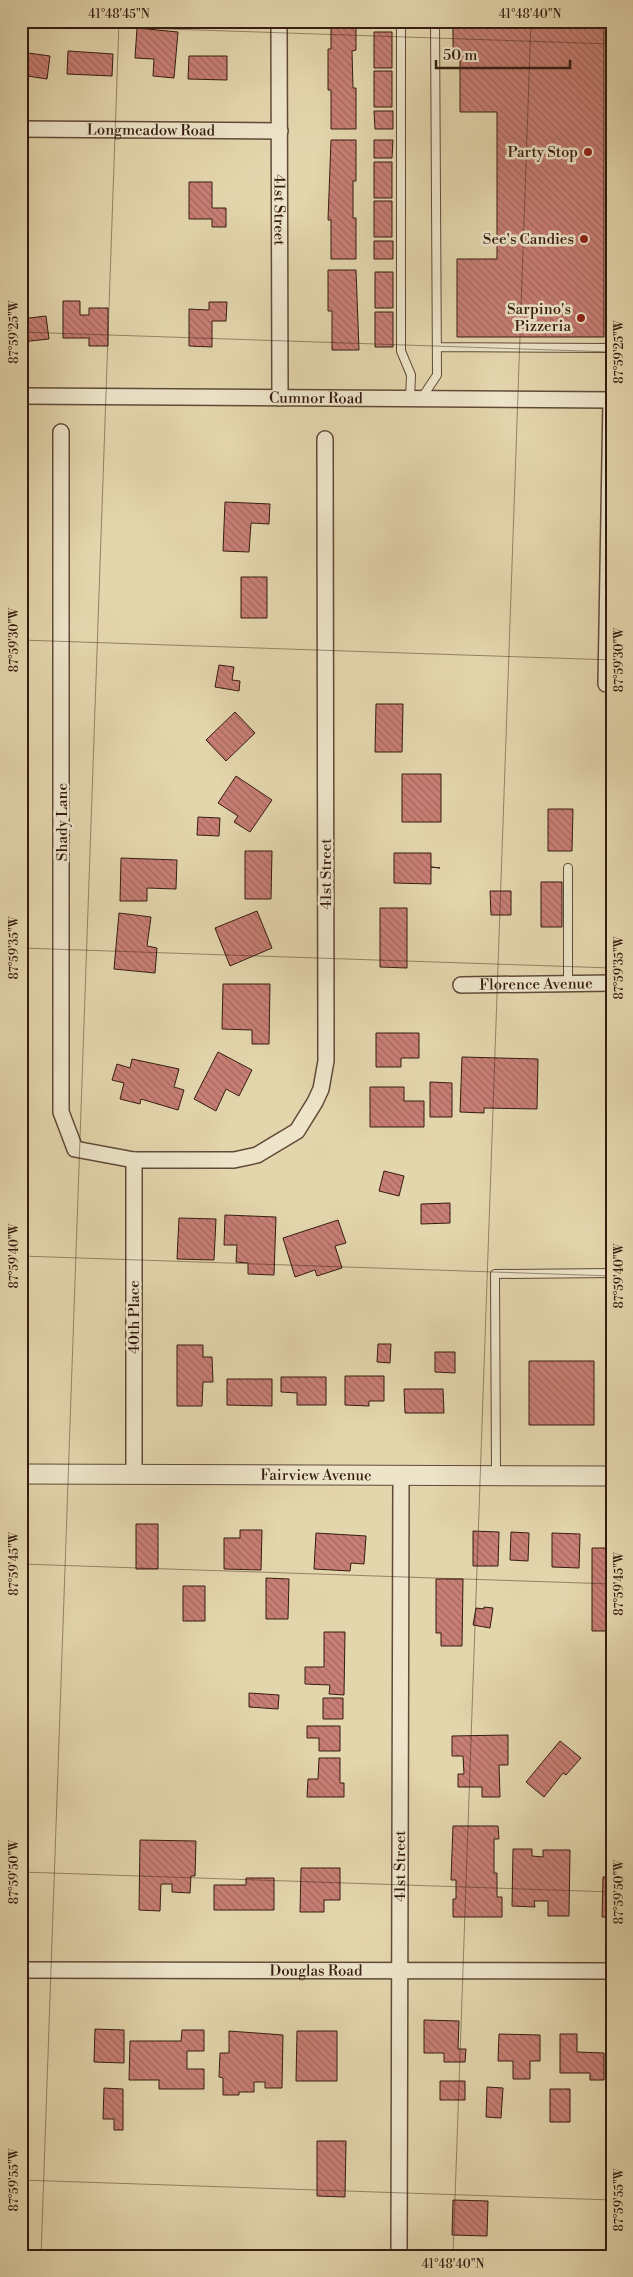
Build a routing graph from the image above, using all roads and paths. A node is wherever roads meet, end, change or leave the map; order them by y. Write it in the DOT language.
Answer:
graph roads {
  1 [pos="280,21"];
  2 [pos="401,21"];
  3 [pos="435,21"];
  4 [pos="21,129"];
  5 [pos="280,130"];
  6 [pos="612,142"];
  7 [pos="438,347"];
  8 [pos="611,348"];
  9 [pos="21,396"];
  10 [pos="280,398"];
  11 [pos="416,399"];
  12 [pos="611,400"];
  13 [pos="61,432"];
  14 [pos="326,439"];
  15 [pos="606,684"];
  16 [pos="568,868"];
  17 [pos="612,983"];
  18 [pos="568,984"];
  19 [pos="461,985"];
  20 [pos="134,1160"];
  21 [pos="612,1273"];
  22 [pos="21,1474"];
  23 [pos="134,1474"];
  24 [pos="401,1476"];
  25 [pos="496,1476"];
  26 [pos="612,1476"];
  27 [pos="21,1970"];
  28 [pos="400,1971"];
  29 [pos="612,1971"];
  30 [pos="399,2256"];
  1 -- 5 [label="street, 41st Street"];
  2 -- 11 [label="lane"];
  3 -- 7 [label="lane"];
  4 -- 5 [label="street, Longmeadow Road"];
  5 -- 10 [label="street, 41st Street"];
  6 -- 8 [label="lane"];
  7 -- 8 [label="lane"];
  7 -- 11 [label="lane"];
  8 -- 12 [label="lane"];
  9 -- 10 [label="street, Cumnor Road"];
  10 -- 11 [label="street, Cumnor Road"];
  11 -- 12 [label="street, Cumnor Road"];
  12 -- 15 [label="street"];
  13 -- 20 [label="street, Shady Lane"];
  14 -- 20 [label="street, 41st Street"];
  16 -- 18 [label="lane"];
  17 -- 18 [label="street, Florence Avenue"];
  18 -- 19 [label="street, Florence Avenue"];
  20 -- 23 [label="street, 40th Place"];
  21 -- 25 [label="lane"];
  22 -- 23 [label="street, Fairview Avenue"];
  23 -- 24 [label="street, Fairview Avenue"];
  24 -- 25 [label="street, Fairview Avenue"];
  24 -- 28 [label="street, 41st Street"];
  25 -- 26 [label="street, Fairview Avenue"];
  27 -- 28 [label="street, Douglas Road"];
  28 -- 29 [label="street, Douglas Road"];
  28 -- 30 [label="street, 41st Street"];
}
